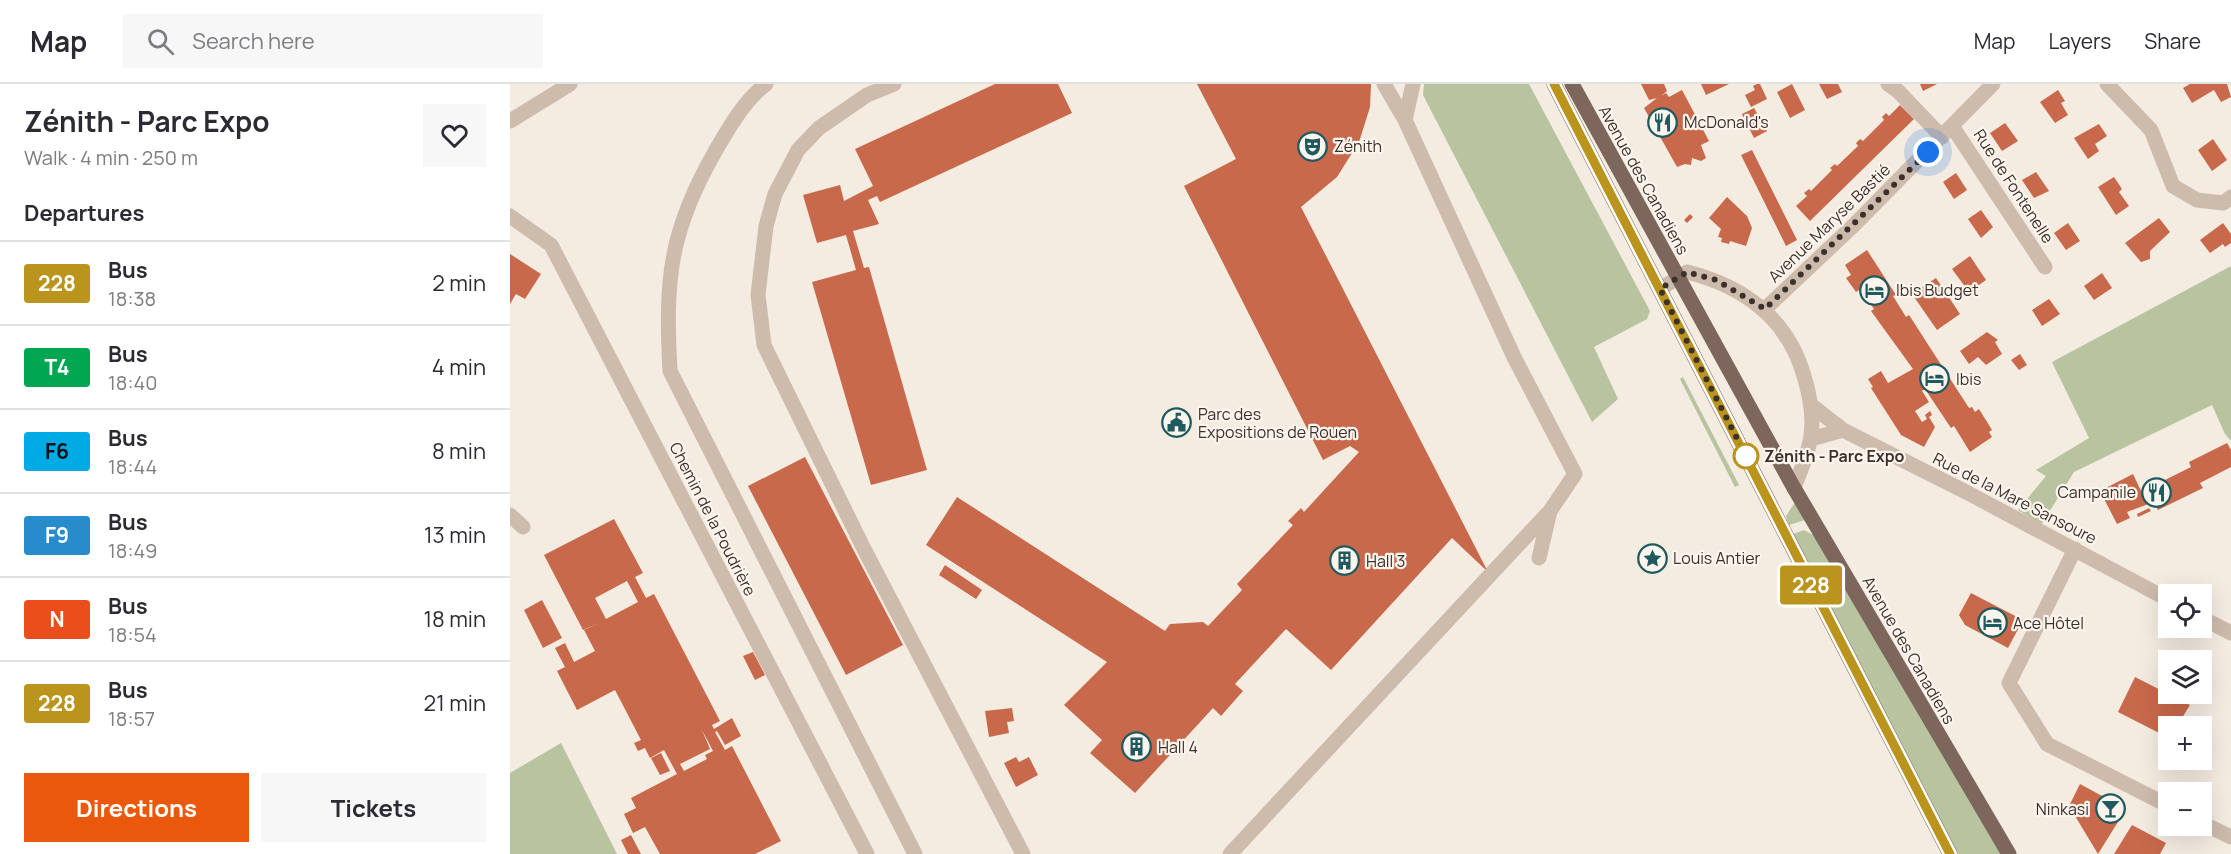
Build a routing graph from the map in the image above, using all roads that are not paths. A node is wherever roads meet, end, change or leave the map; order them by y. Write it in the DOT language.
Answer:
graph roads {
  1 [pos="570,84"];
  2 [pos="766,84"];
  3 [pos="894,84"];
  4 [pos="1384,84"];
  5 [pos="1413,84"];
  6 [pos="1554,84"];
  7 [pos="1572,84"];
  8 [pos="1887,84"];
  9 [pos="1993,84"];
  10 [pos="2107,84"];
  11 [pos="1406,120"];
  12 [pos="510,121"];
  13 [pos="1947,131"];
  14 [pos="2231,197"];
  15 [pos="510,216"];
  16 [pos="2045,267"];
  17 [pos="1677,278"];
  18 [pos="1660,289"];
  19 [pos="1765,309"];
  20 [pos="1810,405"];
  21 [pos="1843,430"];
  22 [pos="1811,439"];
  23 [pos="1794,488"];
  24 [pos="1550,511"];
  25 [pos="510,515"];
  26 [pos="523,527"];
  27 [pos="2075,549"];
  28 [pos="1539,558"];
  29 [pos="2158,594"];
  30 [pos="2212,623"];
  31 [pos="2231,633"];
  32 [pos="2158,800"];
  33 [pos="2212,828"];
  34 [pos="2231,837"];
  35 [pos="867,854"];
  36 [pos="915,854"];
  37 [pos="1023,854"];
  38 [pos="1230,854"];
  39 [pos="1950,854"];
  40 [pos="2009,854"];
  1 -- 12 [label="street"];
  2 -- 36 [label="street"];
  3 -- 37 [label="street"];
  4 -- 11 [label="street"];
  5 -- 11 [label="street"];
  6 -- 18 [label="main road, Avenue des Canadiens"];
  7 -- 17 [label="main road, Avenue des Canadiens"];
  8 -- 13 [label="street, Rue de Fontenelle"];
  9 -- 13 [label="street, Avenue Maryse Bastié"];
  10 -- 14 [label="street"];
  11 -- 24 [label="street"];
  13 -- 16 [label="street, Rue de Fontenelle"];
  13 -- 19 [label="street, Avenue Maryse Bastié"];
  15 -- 35 [label="street, Chemin de la Poudrière"];
  17 -- 18 [label="street"];
  17 -- 19 [label="street"];
  17 -- 23 [label="main road, Avenue des Canadiens"];
  18 -- 39 [label="main road, Avenue des Canadiens"];
  19 -- 20 [label="street"];
  20 -- 21 [label="street, Rue de la Mare Sansoure"];
  20 -- 22 [label="street"];
  21 -- 22 [label="street"];
  21 -- 27 [label="street, Rue de la Mare Sansoure"];
  22 -- 23 [label="street"];
  23 -- 40 [label="main road, Avenue des Canadiens"];
  24 -- 28 [label="street"];
  24 -- 38 [label="street"];
  25 -- 26 [label="street"];
  27 -- 29 [label="street, Rue de la Mare Sansoure"];
  27 -- 32 [label="street"];
  30 -- 31 [label="street"];
  33 -- 34 [label="street"];
}
